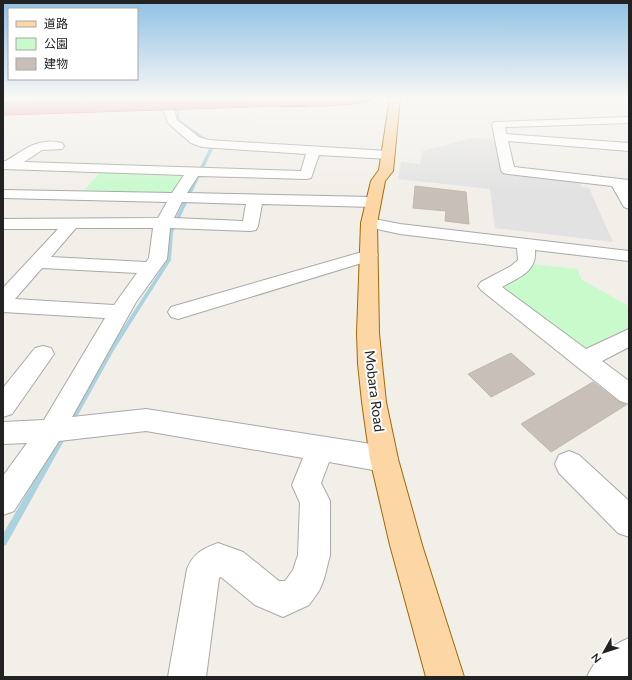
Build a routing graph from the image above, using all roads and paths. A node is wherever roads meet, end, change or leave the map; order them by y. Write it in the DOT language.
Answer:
graph roads {
  1 [pos="183,130"];
  2 [pos="380,130"];
  3 [pos="388,130"];
  4 [pos="499,130"];
  5 [pos="620,130"];
  6 [pos="623,132"];
  7 [pos="500,136"];
  8 [pos="58,146"];
  9 [pos="629,147"];
  10 [pos="314,151"];
  11 [pos="88,153"];
  12 [pos="382,155"];
  13 [pos="7,164"];
  14 [pos="28,166"];
  15 [pos="73,167"];
  16 [pos="194,171"];
  17 [pos="623,183"];
  18 [pos="3,191"];
  19 [pos="3,194"];
  20 [pos="177,197"];
  21 [pos="255,199"];
  22 [pos="373,202"];
  23 [pos="629,204"];
  24 [pos="72,223"];
  25 [pos="163,223"];
  26 [pos="3,224"];
  27 [pos="526,245"];
  28 [pos="629,250"];
  29 [pos="369,255"];
  30 [pos="629,256"];
  31 [pos="36,262"];
  32 [pos="151,268"];
  33 [pos="3,300"];
  34 [pos="3,305"];
  35 [pos="120,312"];
  36 [pos="178,312"];
  37 [pos="629,337"];
  38 [pos="43,354"];
  39 [pos="584,360"];
  40 [pos="629,394"];
  41 [pos="3,407"];
  42 [pos="51,430"];
  43 [pos="3,433"];
  44 [pos="320,450"];
  45 [pos="384,459"];
  46 [pos="569,464"];
  47 [pos="3,501"];
  48 [pos="629,522"];
  49 [pos="629,657"];
  50 [pos="187,677"];
  51 [pos="445,677"];
  52 [pos="606,677"];
  1 -- 10 [label="street"];
  2 -- 12 [label="main road, Mobara Road"];
  3 -- 12 [label="main road"];
  4 -- 7 [label="street"];
  5 -- 6 [label="street"];
  7 -- 9 [label="street"];
  7 -- 17 [label="street"];
  8 -- 13 [label="street"];
  10 -- 12 [label="street"];
  10 -- 16 [label="street"];
  11 -- 15 [label="street"];
  12 -- 22 [label="main road, Mobara Road"];
  13 -- 14 [label="street"];
  14 -- 15 [label="street"];
  14 -- 18 [label="street"];
  15 -- 16 [label="street"];
  16 -- 20 [label="street"];
  17 -- 23 [label="street"];
  19 -- 20 [label="street"];
  20 -- 21 [label="street"];
  20 -- 25 [label="street"];
  21 -- 22 [label="street"];
  21 -- 25 [label="street"];
  22 -- 27 [label="street"];
  22 -- 28 [label="street"];
  22 -- 29 [label="main road, Mobara Road"];
  24 -- 25 [label="street"];
  24 -- 26 [label="street"];
  24 -- 31 [label="street"];
  25 -- 32 [label="street"];
  27 -- 30 [label="street"];
  27 -- 39 [label="street"];
  29 -- 36 [label="street"];
  29 -- 45 [label="main road, Mobara Road"];
  31 -- 32 [label="street"];
  31 -- 33 [label="street"];
  32 -- 35 [label="street"];
  34 -- 35 [label="street"];
  35 -- 42 [label="street"];
  37 -- 39 [label="street"];
  38 -- 41 [label="street"];
  39 -- 40 [label="street"];
  42 -- 43 [label="street"];
  42 -- 44 [label="street"];
  42 -- 47 [label="street"];
  44 -- 45 [label="street"];
  44 -- 50 [label="street"];
  45 -- 51 [label="main road, Mobara Road"];
  46 -- 48 [label="street"];
  49 -- 52 [label="street"];
}
